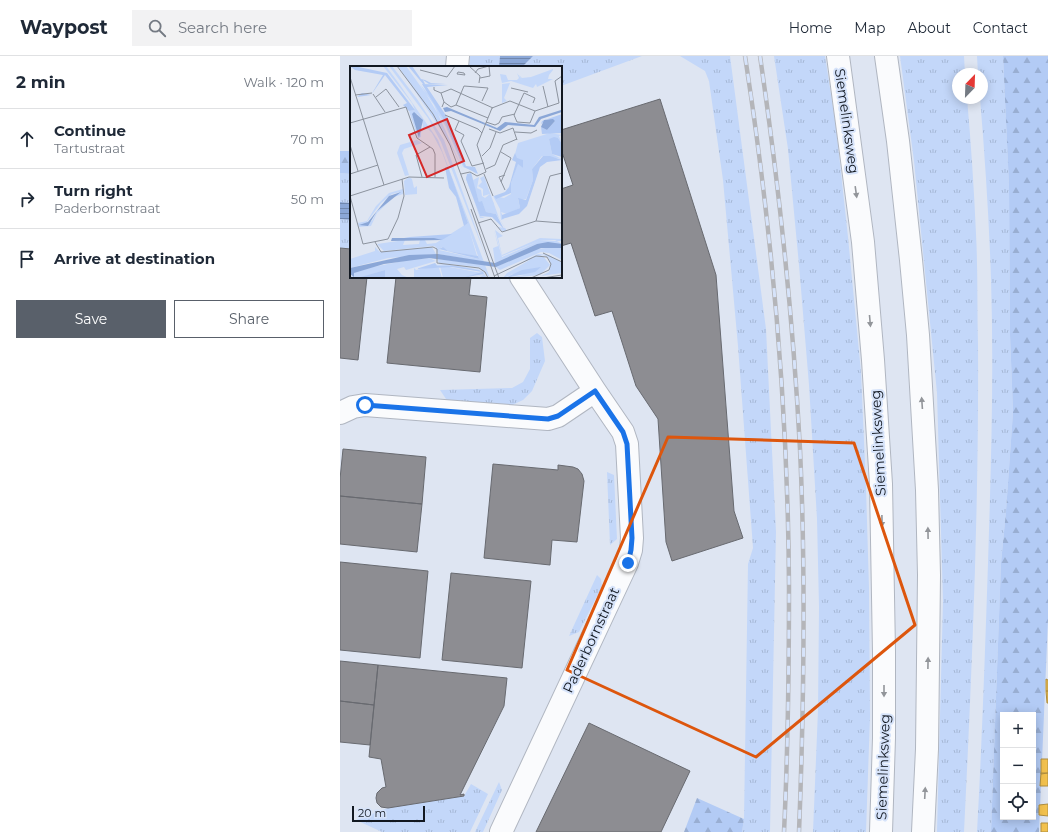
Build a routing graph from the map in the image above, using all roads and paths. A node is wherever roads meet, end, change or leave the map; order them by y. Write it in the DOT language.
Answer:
graph roads {
  1 [pos="458,56"];
  2 [pos="838,56"];
  3 [pos="886,56"];
  4 [pos="457,66"];
  5 [pos="521,278"];
  6 [pos="595,391"];
  7 [pos="340,413"];
  8 [pos="501,832"];
  9 [pos="881,832"];
  10 [pos="923,832"];
  1 -- 4 [label="main road"];
  2 -- 9 [label="main road, Siemelinksweg, one-way"];
  10 -- 3 [label="main road, one-way"];
  5 -- 6 [label="main road, Paderbornstraat"];
  6 -- 7 [label="main road"];
  6 -- 8 [label="main road, Paderbornstraat"];
}
